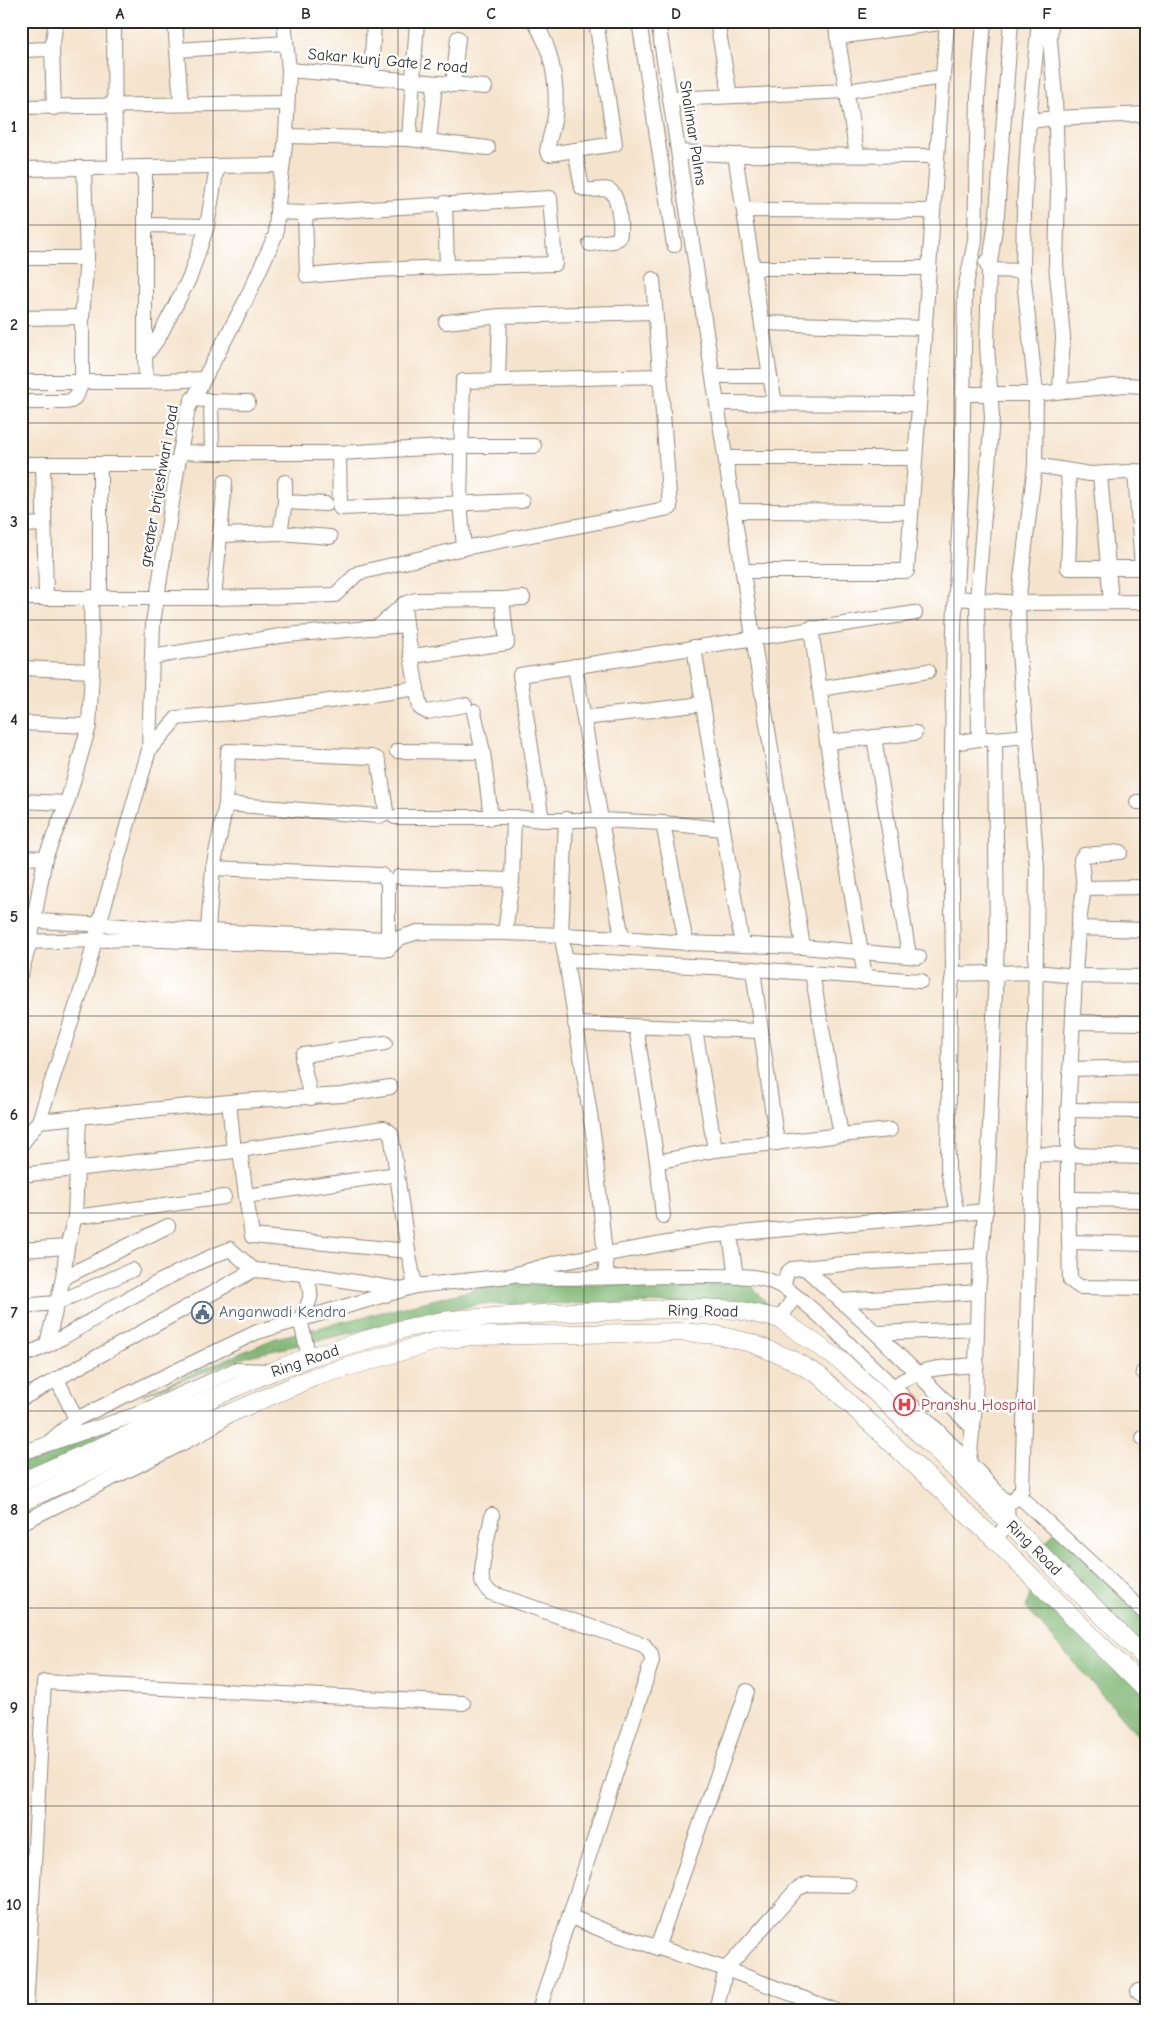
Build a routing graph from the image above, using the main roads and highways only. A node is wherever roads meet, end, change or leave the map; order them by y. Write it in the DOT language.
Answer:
graph roads {
  1 [pos="202,1411"];
  2 [pos="21,1482"];
  3 [pos="21,1502"];
  4 [pos="1146,1659"];
  5 [pos="1146,1690"];
  1 -- 2 [label="main road"];
  1 -- 3 [label="main road, Ring Road"];
  1 -- 4 [label="main road, Ring Road"];
  1 -- 5 [label="main road, Ring Road"];
}
